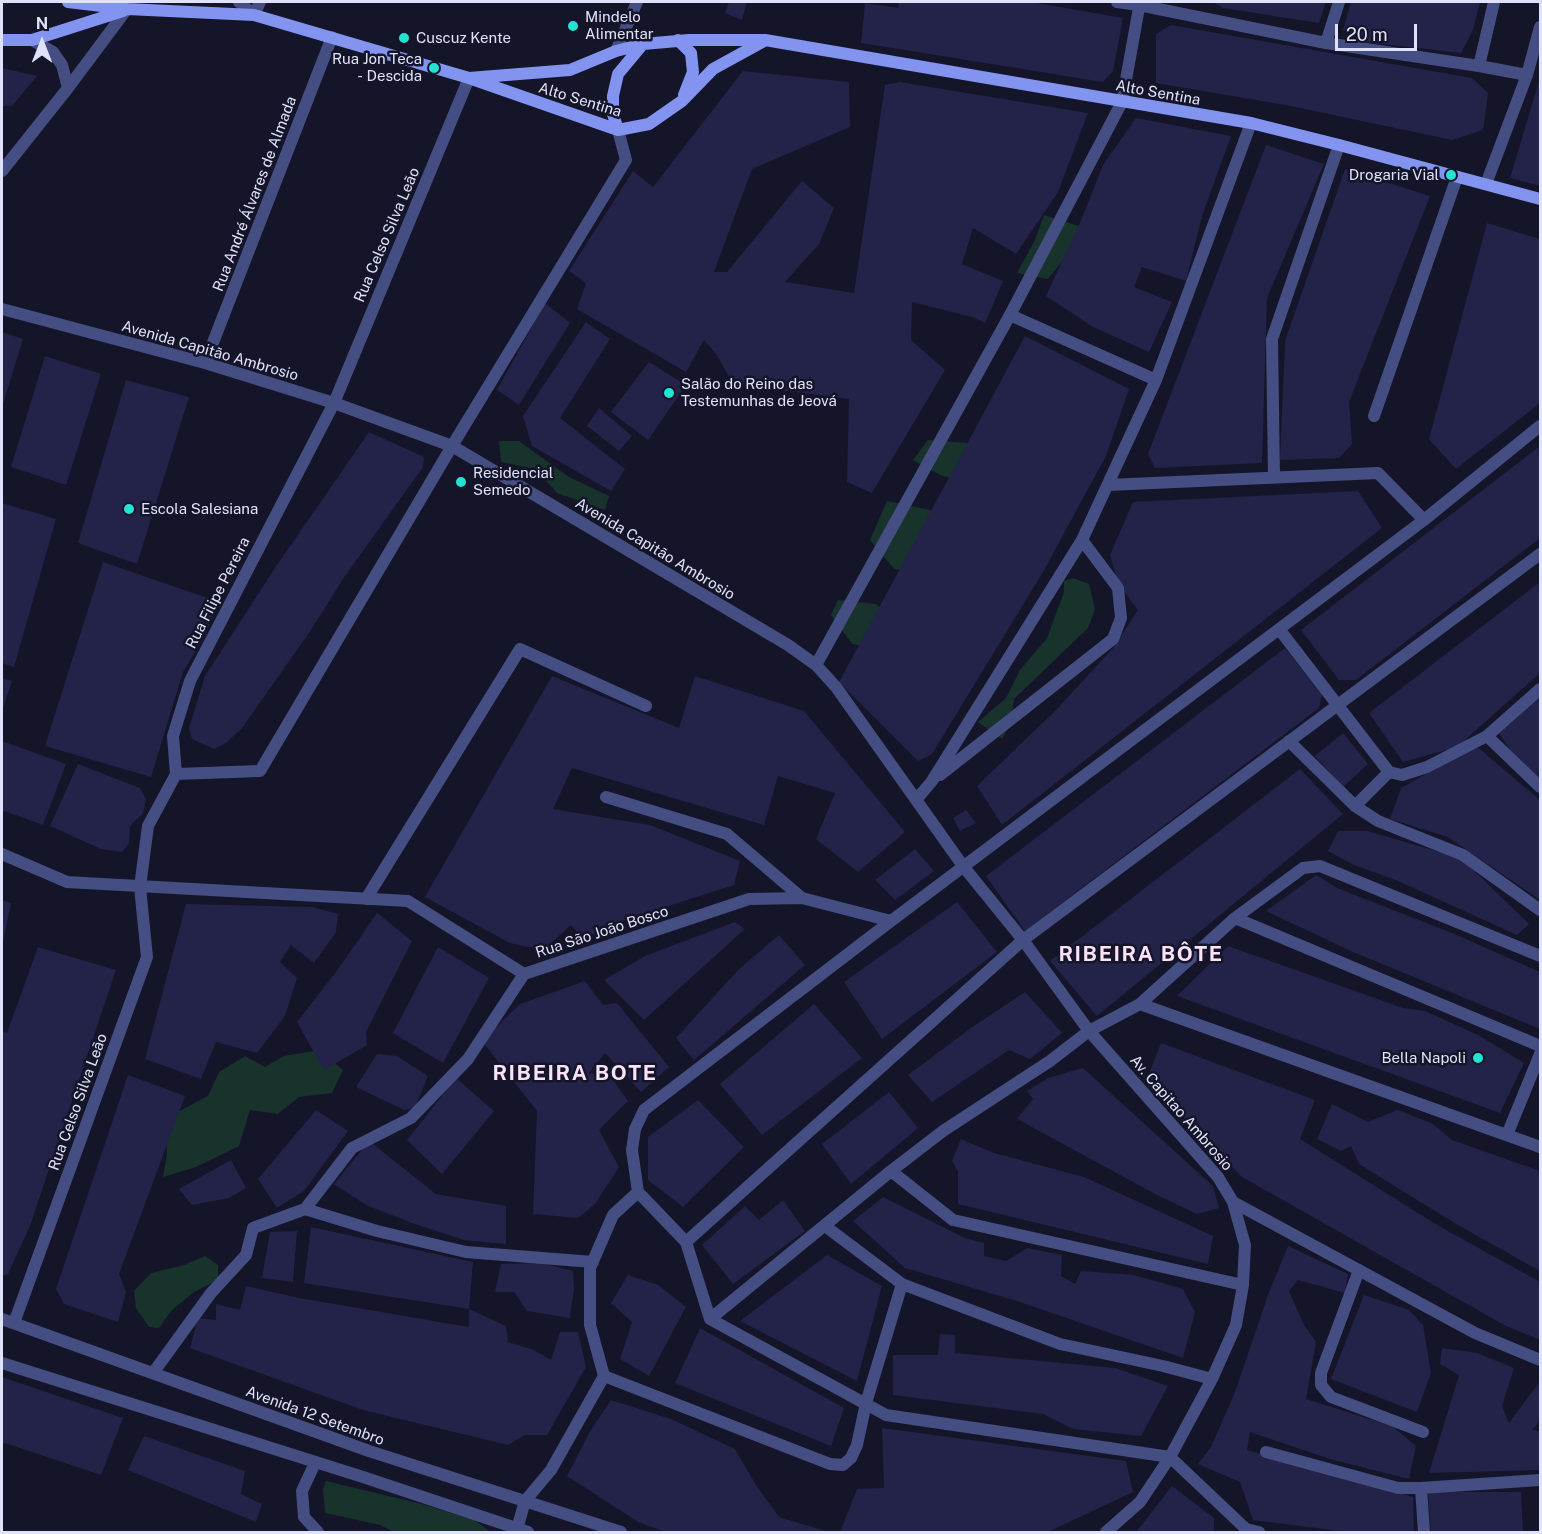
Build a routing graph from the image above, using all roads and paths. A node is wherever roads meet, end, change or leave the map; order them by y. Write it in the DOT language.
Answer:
graph roads {
  1 [pos="68,2"];
  2 [pos="239,2"];
  3 [pos="260,2"];
  4 [pos="637,2"];
  5 [pos="1117,2"];
  6 [pos="1339,2"];
  7 [pos="1494,2"];
  8 [pos="1140,3"];
  9 [pos="127,9"];
  10 [pos="254,15"];
  11 [pos="1540,27"];
  12 [pos="332,37"];
  13 [pos="2,40"];
  14 [pos="32,40"];
  15 [pos="678,40"];
  16 [pos="765,40"];
  17 [pos="1326,43"];
  18 [pos="643,44"];
  19 [pos="616,51"];
  20 [pos="1479,66"];
  21 [pos="1527,75"];
  22 [pos="469,78"];
  23 [pos="68,88"];
  24 [pos="682,101"];
  25 [pos="1122,102"];
  26 [pos="1251,123"];
  27 [pos="618,130"];
  28 [pos="1340,145"];
  29 [pos="2,171"];
  30 [pos="1457,177"];
  31 [pos="1486,184"];
  32 [pos="1540,199"];
  33 [pos="2,309"];
  34 [pos="1010,315"];
  35 [pos="205,363"];
  36 [pos="1156,380"];
  37 [pos="334,403"];
  38 [pos="1374,416"];
  39 [pos="1540,426"];
  40 [pos="452,446"];
  41 [pos="1274,478"];
  42 [pos="1108,485"];
  43 [pos="1424,520"];
  44 [pos="1082,540"];
  45 [pos="1540,554"];
  46 [pos="1279,629"];
  47 [pos="816,665"];
  48 [pos="1540,689"];
  49 [pos="1338,705"];
  50 [pos="646,706"];
  51 [pos="1487,736"];
  52 [pos="1289,741"];
  53 [pos="1389,772"];
  54 [pos="176,774"];
  55 [pos="932,781"];
  56 [pos="1540,787"];
  57 [pos="606,796"];
  58 [pos="916,800"];
  59 [pos="1355,806"];
  60 [pos="2,854"];
  61 [pos="963,866"];
  62 [pos="140,887"];
  63 [pos="802,898"];
  64 [pos="366,899"];
  65 [pos="1540,910"];
  66 [pos="1235,918"];
  67 [pos="891,921"];
  68 [pos="1023,940"];
  69 [pos="1540,956"];
  70 [pos="524,974"];
  71 [pos="1140,1004"];
  72 [pos="1089,1031"];
  73 [pos="1540,1046"];
  74 [pos="1540,1054"];
  75 [pos="1507,1135"];
  76 [pos="1540,1147"];
  77 [pos="891,1171"];
  78 [pos="638,1192"];
  79 [pos="1233,1202"];
  80 [pos="305,1209"];
  81 [pos="825,1226"];
  82 [pos="686,1242"];
  83 [pos="593,1262"];
  84 [pos="1359,1270"];
  85 [pos="902,1284"];
  86 [pos="1243,1285"];
  87 [pos="2,1319"];
  88 [pos="711,1319"];
  89 [pos="14,1323"];
  90 [pos="1540,1360"];
  91 [pos="2,1363"];
  92 [pos="153,1373"];
  93 [pos="604,1376"];
  94 [pos="1212,1379"];
  95 [pos="866,1403"];
  96 [pos="1423,1432"];
  97 [pos="1266,1452"];
  98 [pos="1170,1457"];
  99 [pos="315,1463"];
  100 [pos="1540,1480"];
  101 [pos="1420,1488"];
  102 [pos="525,1501"];
  103 [pos="522,1531"];
  104 [pos="318,1533"];
  105 [pos="621,1533"];
  106 [pos="1106,1533"];
  107 [pos="1259,1533"];
  108 [pos="1424,1533"];
  1 -- 9 [label="main road, Alto Sentina"];
  2 -- 10 [label="street"];
  3 -- 10 [label="street"];
  4 -- 19 [label="street"];
  5 -- 8 [label="street"];
  6 -- 17 [label="street"];
  7 -- 20 [label="street"];
  8 -- 17 [label="street"];
  8 -- 25 [label="street"];
  9 -- 10 [label="main road, Alto Sentina"];
  9 -- 14 [label="main road"];
  9 -- 23 [label="street"];
  10 -- 12 [label="main road, Alto Sentina"];
  11 -- 21 [label="street"];
  12 -- 22 [label="main road, Alto Sentina"];
  12 -- 35 [label="street, Rua André Álvares de Almada"];
  13 -- 14 [label="main road"];
  14 -- 23 [label="street"];
  15 -- 16 [label="main road, Alto Sentina"];
  15 -- 18 [label="main road, Alto Sentina"];
  15 -- 24 [label="main road"];
  16 -- 24 [label="main road, Alto Sentina"];
  16 -- 25 [label="main road, Alto Sentina"];
  17 -- 20 [label="street"];
  18 -- 19 [label="main road, Alto Sentina"];
  18 -- 27 [label="main road"];
  19 -- 22 [label="main road, Alto Sentina"];
  20 -- 21 [label="street"];
  21 -- 31 [label="street"];
  22 -- 27 [label="main road, Alto Sentina"];
  22 -- 37 [label="street, Rua Celso Silva Leão"];
  23 -- 29 [label="street"];
  24 -- 27 [label="main road, Alto Sentina"];
  25 -- 26 [label="main road, Alto Sentina"];
  25 -- 34 [label="street"];
  26 -- 28 [label="main road, Alto Sentina"];
  26 -- 36 [label="street"];
  27 -- 40 [label="street"];
  28 -- 30 [label="main road, Alto Sentina"];
  28 -- 41 [label="street"];
  30 -- 31 [label="main road, Alto Sentina"];
  30 -- 38 [label="street"];
  31 -- 32 [label="main road, Alto Sentina"];
  33 -- 35 [label="street, Avenida Capitão Ambrosio"];
  34 -- 36 [label="street"];
  34 -- 47 [label="street"];
  35 -- 37 [label="street, Avenida Capitão Ambrosio"];
  36 -- 42 [label="street"];
  37 -- 40 [label="street, Avenida Capitão Ambrosio"];
  37 -- 54 [label="street, Rua Filipe Pereira"];
  39 -- 43 [label="street"];
  40 -- 47 [label="street, Avenida Capitão Ambrosio"];
  40 -- 54 [label="street"];
  41 -- 42 [label="street"];
  41 -- 43 [label="street"];
  42 -- 44 [label="street"];
  43 -- 46 [label="street"];
  44 -- 55 [label="street"];
  44 -- 55 [label="street"];
  45 -- 49 [label="street"];
  46 -- 49 [label="street"];
  46 -- 61 [label="street"];
  47 -- 58 [label="street, Avenida Capitão Ambrosio"];
  48 -- 51 [label="street"];
  49 -- 52 [label="street"];
  49 -- 53 [label="street"];
  50 -- 64 [label="street"];
  51 -- 53 [label="street"];
  51 -- 56 [label="street"];
  52 -- 59 [label="street"];
  52 -- 68 [label="street"];
  53 -- 59 [label="street"];
  54 -- 62 [label="street, Rua Celso Silva Leão"];
  55 -- 58 [label="street"];
  57 -- 63 [label="street"];
  58 -- 61 [label="street, Avenida Capitão Ambrosio"];
  59 -- 65 [label="street"];
  60 -- 62 [label="street, Rua São João Bosco"];
  61 -- 67 [label="street"];
  61 -- 68 [label="street, Av. Capitao Ambrosio"];
  62 -- 64 [label="street, Rua São João Bosco"];
  62 -- 89 [label="street, Rua Celso Silva Leão"];
  63 -- 67 [label="street, Rua São João Bosco"];
  63 -- 70 [label="street, Rua São João Bosco"];
  64 -- 70 [label="street, Rua São João Bosco"];
  66 -- 69 [label="street"];
  66 -- 71 [label="street"];
  66 -- 73 [label="street"];
  67 -- 78 [label="street"];
  68 -- 72 [label="street, Av. Capitao Ambrosio"];
  68 -- 82 [label="street"];
  70 -- 80 [label="street"];
  71 -- 72 [label="street"];
  71 -- 75 [label="street"];
  72 -- 77 [label="street"];
  72 -- 79 [label="street, Av. Capitao Ambrosio"];
  74 -- 75 [label="street"];
  75 -- 76 [label="street"];
  77 -- 81 [label="street"];
  77 -- 86 [label="street"];
  78 -- 82 [label="street"];
  78 -- 83 [label="street"];
  79 -- 84 [label="street"];
  79 -- 86 [label="street, Av. Capitao Ambrosio"];
  80 -- 83 [label="street"];
  80 -- 92 [label="street"];
  81 -- 85 [label="street"];
  81 -- 88 [label="street"];
  82 -- 88 [label="street"];
  83 -- 93 [label="street"];
  84 -- 90 [label="street"];
  84 -- 96 [label="street"];
  85 -- 94 [label="street"];
  85 -- 95 [label="street"];
  86 -- 94 [label="street, Av. Capitao Ambrosio"];
  87 -- 89 [label="street, Avenida 12 Setembro"];
  88 -- 95 [label="street"];
  89 -- 92 [label="street, Avenida 12 Setembro"];
  91 -- 99 [label="street"];
  92 -- 102 [label="street, Avenida 12 Setembro"];
  93 -- 95 [label="street"];
  93 -- 102 [label="street"];
  94 -- 98 [label="street, Av. Capitao Ambrosio"];
  95 -- 98 [label="street"];
  97 -- 101 [label="street"];
  98 -- 106 [label="street, Av. Capitao Ambrosio"];
  98 -- 107 [label="street"];
  99 -- 103 [label="street"];
  99 -- 104 [label="street"];
  100 -- 101 [label="street"];
  101 -- 108 [label="street"];
  102 -- 103 [label="street"];
  102 -- 105 [label="street, Avenida 12 Setembro"];
}
